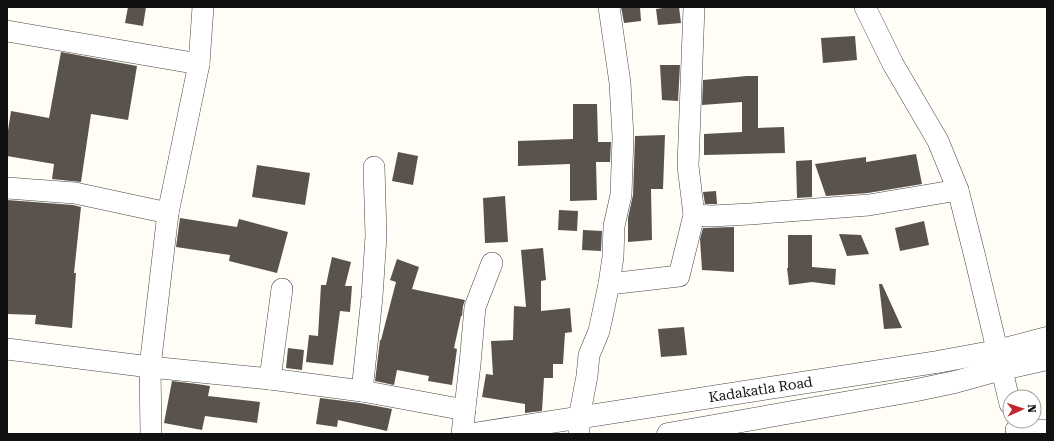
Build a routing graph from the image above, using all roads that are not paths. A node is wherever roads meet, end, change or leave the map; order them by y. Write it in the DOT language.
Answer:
graph roads {
  1 [pos="203,7"];
  2 [pos="609,7"];
  3 [pos="694,7"];
  4 [pos="865,7"];
  5 [pos="7,31"];
  6 [pos="199,64"];
  7 [pos="374,167"];
  8 [pos="7,188"];
  9 [pos="958,190"];
  10 [pos="168,213"];
  11 [pos="694,215"];
  12 [pos="492,263"];
  13 [pos="609,284"];
  14 [pos="282,289"];
  15 [pos="1047,338"];
  16 [pos="7,349"];
  17 [pos="1047,359"];
  18 [pos="999,360"];
  19 [pos="150,367"];
  20 [pos="270,379"];
  21 [pos="1006,389"];
  22 [pos="362,391"];
  23 [pos="465,410"];
  24 [pos="579,426"];
  25 [pos="1032,429"];
  26 [pos="1047,430"];
  27 [pos="151,434"];
  28 [pos="462,434"];
  29 [pos="473,434"];
  30 [pos="670,434"];
  1 -- 6 [label="street"];
  2 -- 13 [label="street"];
  3 -- 11 [label="street"];
  4 -- 9 [label="street"];
  5 -- 6 [label="street"];
  6 -- 10 [label="street"];
  7 -- 22 [label="street"];
  8 -- 10 [label="street"];
  9 -- 11 [label="street"];
  9 -- 18 [label="street"];
  10 -- 19 [label="street"];
  11 -- 13 [label="street"];
  12 -- 23 [label="street"];
  13 -- 24 [label="street"];
  14 -- 20 [label="street"];
  15 -- 18 [label="street, Kadakatla Road"];
  16 -- 19 [label="street"];
  17 -- 18 [label="street, Kadakatla Road"];
  18 -- 21 [label="street"];
  18 -- 24 [label="street, Kadakatla Road"];
  18 -- 30 [label="street, Kadakatla Road"];
  19 -- 20 [label="street"];
  19 -- 27 [label="street"];
  20 -- 22 [label="street"];
  22 -- 23 [label="street"];
  23 -- 28 [label="street"];
  24 -- 29 [label="street, Kadakatla Road"];
  25 -- 26 [label="street"];
}
